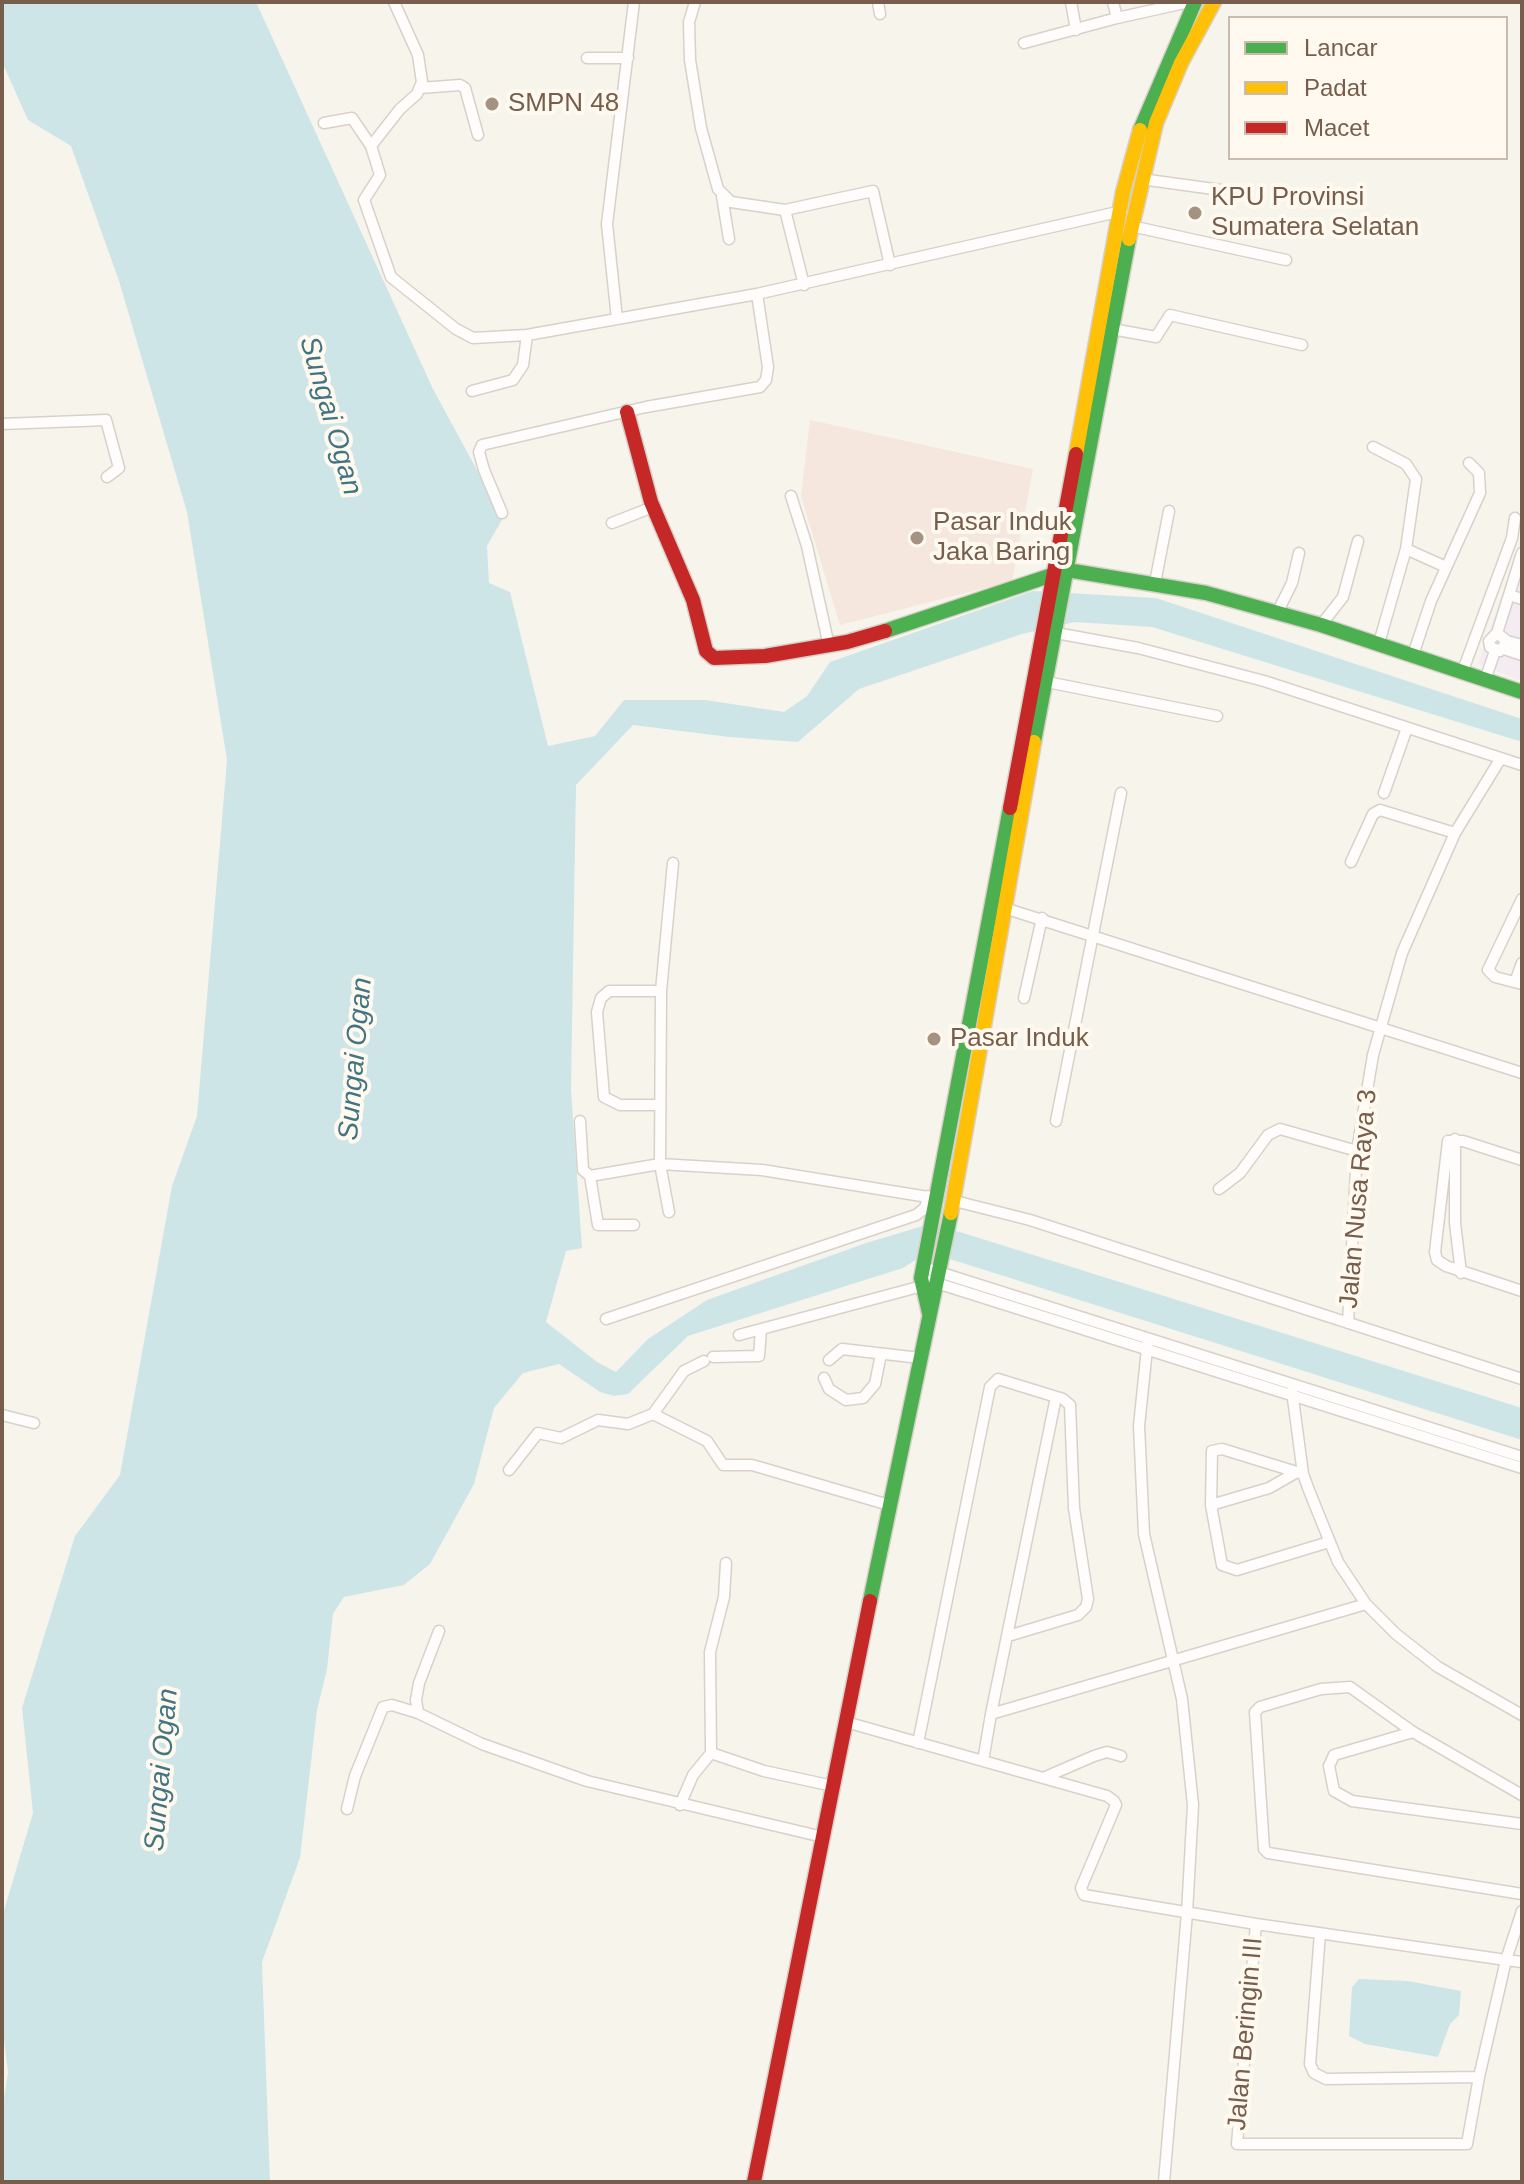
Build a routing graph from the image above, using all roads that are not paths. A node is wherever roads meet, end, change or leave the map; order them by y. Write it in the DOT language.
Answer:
graph roads {
  1 [pos="394,2"];
  2 [pos="634,2"];
  3 [pos="695,2"];
  4 [pos="1071,2"];
  5 [pos="1113,2"];
  6 [pos="1192,2"];
  7 [pos="1214,2"];
  8 [pos="1117,18"];
  9 [pos="1076,30"];
  10 [pos="1024,43"];
  11 [pos="587,58"];
  12 [pos="628,58"];
  13 [pos="420,88"];
  14 [pos="324,123"];
  15 [pos="478,135"];
  16 [pos="371,146"];
  17 [pos="1141,179"];
  18 [pos="1221,190"];
  19 [pos="722,196"];
  20 [pos="785,210"];
  21 [pos="1127,210"];
  22 [pos="1131,226"];
  23 [pos="729,239"];
  24 [pos="1286,260"];
  25 [pos="890,265"];
  26 [pos="804,285"];
  27 [pos="757,294"];
  28 [pos="617,319"];
  29 [pos="1112,329"];
  30 [pos="527,335"];
  31 [pos="1302,345"];
  32 [pos="472,391"];
  33 [pos="627,412"];
  34 [pos="2,424"];
  35 [pos="1373,447"];
  36 [pos="1469,463"];
  37 [pos="107,477"];
  38 [pos="791,496"];
  39 [pos="653,507"];
  40 [pos="1169,511"];
  41 [pos="502,513"];
  42 [pos="1515,518"];
  43 [pos="612,523"];
  44 [pos="1358,541"];
  45 [pos="1406,549"];
  46 [pos="1299,553"];
  47 [pos="1522,553"];
  48 [pos="1446,567"];
  49 [pos="1061,571"];
  50 [pos="1155,583"];
  51 [pos="1509,595"];
  52 [pos="1522,599"];
  53 [pos="1277,613"];
  54 [pos="1321,625"];
  55 [pos="1052,632"];
  56 [pos="1379,643"];
  57 [pos="1522,645"];
  58 [pos="829,646"];
  59 [pos="1502,647"];
  60 [pos="1413,655"];
  61 [pos="1522,655"];
  62 [pos="1462,673"];
  63 [pos="1485,680"];
  64 [pos="1047,682"];
  65 [pos="1522,692"];
  66 [pos="1217,716"];
  67 [pos="1407,728"];
  68 [pos="1501,758"];
  69 [pos="1522,765"];
  70 [pos="1121,793"];
  71 [pos="1384,793"];
  72 [pos="1455,833"];
  73 [pos="1351,862"];
  74 [pos="673,863"];
  75 [pos="1522,899"];
  76 [pos="996,906"];
  77 [pos="1042,918"];
  78 [pos="1091,934"];
  79 [pos="1522,963"];
  80 [pos="1519,983"];
  81 [pos="661,991"];
  82 [pos="1024,998"];
  83 [pos="1382,1028"];
  84 [pos="1522,1073"];
  85 [pos="658,1105"];
  86 [pos="580,1121"];
  87 [pos="1056,1121"];
  88 [pos="1455,1139"];
  89 [pos="1357,1151"];
  90 [pos="1522,1160"];
  91 [pos="660,1164"];
  92 [pos="590,1176"];
  93 [pos="1219,1189"];
  94 [pos="931,1197"];
  95 [pos="951,1200"];
  96 [pos="669,1212"];
  97 [pos="634,1225"];
  98 [pos="940,1271"];
  99 [pos="923,1273"];
  100 [pos="1461,1273"];
  101 [pos="1522,1291"];
  102 [pos="929,1313"];
  103 [pos="606,1319"];
  104 [pos="1348,1323"];
  105 [pos="761,1329"];
  106 [pos="739,1335"];
  107 [pos="1147,1344"];
  108 [pos="881,1354"];
  109 [pos="920,1358"];
  110 [pos="829,1360"];
  111 [pos="824,1378"];
  112 [pos="1522,1379"];
  113 [pos="1292,1389"];
  114 [pos="1056,1397"];
  115 [pos="653,1414"];
  116 [pos="2,1415"];
  117 [pos="34,1423"];
  118 [pos="1522,1457"];
  119 [pos="1522,1468"];
  120 [pos="509,1470"];
  121 [pos="1300,1473"];
  122 [pos="889,1505"];
  123 [pos="1211,1505"];
  124 [pos="1329,1542"];
  125 [pos="726,1563"];
  126 [pos="1366,1604"];
  127 [pos="439,1631"];
  128 [pos="1008,1636"];
  129 [pos="1173,1660"];
  130 [pos="418,1713"];
  131 [pos="991,1714"];
  132 [pos="1522,1715"];
  133 [pos="846,1722"];
  134 [pos="1413,1732"];
  135 [pos="918,1743"];
  136 [pos="711,1753"];
  137 [pos="1121,1756"];
  138 [pos="983,1761"];
  139 [pos="1043,1778"];
  140 [pos="833,1786"];
  141 [pos="1522,1795"];
  142 [pos="680,1805"];
  143 [pos="347,1809"];
  144 [pos="1522,1824"];
  145 [pos="823,1837"];
  146 [pos="1522,1894"];
  147 [pos="1522,1911"];
  148 [pos="1187,1913"];
  149 [pos="1256,1924"];
  150 [pos="1320,1933"];
  151 [pos="1506,1960"];
  152 [pos="1522,1962"];
  153 [pos="1479,2077"];
  154 [pos="754,2182"];
  155 [pos="1164,2182"];
  1 -- 13 [label="street"];
  2 -- 12 [label="street"];
  3 -- 19 [label="street"];
  4 -- 9 [label="street"];
  5 -- 8 [label="street"];
  6 -- 8 [label="street"];
  6 -- 21 [label="street"];
  7 -- 17 [label="street"];
  8 -- 9 [label="street"];
  9 -- 10 [label="street"];
  11 -- 12 [label="street"];
  12 -- 28 [label="street"];
  13 -- 15 [label="street"];
  13 -- 16 [label="street"];
  14 -- 16 [label="street"];
  16 -- 30 [label="street"];
  17 -- 18 [label="street"];
  17 -- 21 [label="street"];
  19 -- 20 [label="street"];
  19 -- 23 [label="street"];
  20 -- 25 [label="street"];
  20 -- 26 [label="street"];
  21 -- 22 [label="street"];
  21 -- 25 [label="street"];
  21 -- 49 [label="street"];
  22 -- 24 [label="street"];
  22 -- 29 [label="street"];
  25 -- 26 [label="street"];
  26 -- 27 [label="street"];
  27 -- 28 [label="street"];
  27 -- 33 [label="street"];
  28 -- 30 [label="street"];
  29 -- 31 [label="street"];
  29 -- 49 [label="street"];
  30 -- 32 [label="street"];
  33 -- 39 [label="street"];
  33 -- 41 [label="street"];
  34 -- 37 [label="street"];
  35 -- 45 [label="street"];
  36 -- 48 [label="street"];
  38 -- 58 [label="street"];
  39 -- 43 [label="street"];
  39 -- 58 [label="street"];
  40 -- 50 [label="street"];
  42 -- 62 [label="street"];
  44 -- 54 [label="street"];
  45 -- 48 [label="street"];
  45 -- 56 [label="street"];
  46 -- 53 [label="street"];
  47 -- 51 [label="street"];
  48 -- 60 [label="street"];
  49 -- 50 [label="street"];
  49 -- 55 [label="street"];
  49 -- 58 [label="street"];
  50 -- 53 [label="street"];
  51 -- 52 [label="street"];
  51 -- 59 [label="street"];
  53 -- 54 [label="street"];
  54 -- 56 [label="street"];
  55 -- 64 [label="street"];
  55 -- 67 [label="street"];
  55 -- 76 [label="street"];
  56 -- 60 [label="street"];
  57 -- 59 [label="street"];
  59 -- 61 [label="street"];
  59 -- 63 [label="street"];
  60 -- 62 [label="street"];
  62 -- 63 [label="street"];
  63 -- 65 [label="street"];
  64 -- 66 [label="street"];
  64 -- 76 [label="street"];
  67 -- 68 [label="street"];
  67 -- 71 [label="street"];
  68 -- 69 [label="street"];
  68 -- 72 [label="street, Jalan Nusa Raya 3"];
  70 -- 78 [label="street"];
  72 -- 73 [label="street"];
  72 -- 83 [label="street, Jalan Nusa Raya 3"];
  74 -- 81 [label="street"];
  75 -- 80 [label="street"];
  76 -- 77 [label="street"];
  76 -- 94 [label="street"];
  76 -- 95 [label="street"];
  77 -- 78 [label="street"];
  77 -- 82 [label="street"];
  78 -- 83 [label="street"];
  78 -- 87 [label="street"];
  79 -- 80 [label="street"];
  81 -- 85 [label="street"];
  81 -- 85 [label="street"];
  83 -- 84 [label="street"];
  83 -- 89 [label="street, Jalan Nusa Raya 3"];
  85 -- 91 [label="street"];
  86 -- 92 [label="street"];
  88 -- 90 [label="street"];
  88 -- 100 [label="street"];
  88 -- 100 [label="street"];
  89 -- 93 [label="street"];
  89 -- 104 [label="street, Jalan Nusa Raya 3"];
  91 -- 92 [label="street"];
  91 -- 94 [label="street"];
  91 -- 96 [label="street"];
  92 -- 97 [label="street"];
  94 -- 99 [label="street"];
  94 -- 103 [label="street"];
  95 -- 98 [label="street"];
  95 -- 104 [label="street"];
  98 -- 99 [label="street"];
  98 -- 102 [label="street"];
  98 -- 107 [label="street"];
  99 -- 102 [label="street"];
  99 -- 105 [label="street"];
  100 -- 101 [label="street"];
  102 -- 109 [label="street"];
  104 -- 112 [label="street"];
  105 -- 106 [label="street"];
  105 -- 115 [label="street"];
  107 -- 113 [label="street"];
  107 -- 129 [label="street"];
  108 -- 109 [label="street"];
  108 -- 110 [label="street"];
  108 -- 111 [label="street"];
  109 -- 122 [label="street"];
  113 -- 118 [label="street"];
  113 -- 119 [label="street"];
  113 -- 121 [label="street"];
  114 -- 128 [label="street"];
  114 -- 128 [label="street"];
  114 -- 135 [label="street"];
  115 -- 120 [label="street"];
  115 -- 122 [label="street"];
  116 -- 117 [label="street"];
  121 -- 123 [label="street"];
  121 -- 123 [label="street"];
  121 -- 124 [label="street"];
  122 -- 133 [label="street"];
  123 -- 124 [label="street"];
  124 -- 126 [label="street"];
  125 -- 136 [label="street"];
  126 -- 129 [label="street"];
  126 -- 132 [label="street"];
  127 -- 130 [label="street"];
  128 -- 131 [label="street"];
  129 -- 131 [label="street"];
  129 -- 148 [label="street"];
  130 -- 142 [label="street"];
  130 -- 143 [label="street"];
  131 -- 138 [label="street"];
  133 -- 135 [label="street"];
  133 -- 140 [label="street"];
  134 -- 141 [label="street"];
  134 -- 144 [label="street"];
  134 -- 146 [label="street"];
  135 -- 138 [label="street"];
  136 -- 140 [label="street"];
  136 -- 142 [label="street"];
  137 -- 139 [label="street"];
  138 -- 139 [label="street"];
  139 -- 148 [label="street"];
  140 -- 145 [label="street"];
  142 -- 145 [label="street"];
  145 -- 154 [label="street"];
  147 -- 151 [label="street"];
  148 -- 149 [label="street"];
  148 -- 155 [label="street"];
  149 -- 150 [label="street"];
  149 -- 153 [label="street, Jalan Beringin III"];
  150 -- 151 [label="street"];
  150 -- 153 [label="street"];
  151 -- 152 [label="street"];
  151 -- 153 [label="street"];
}
